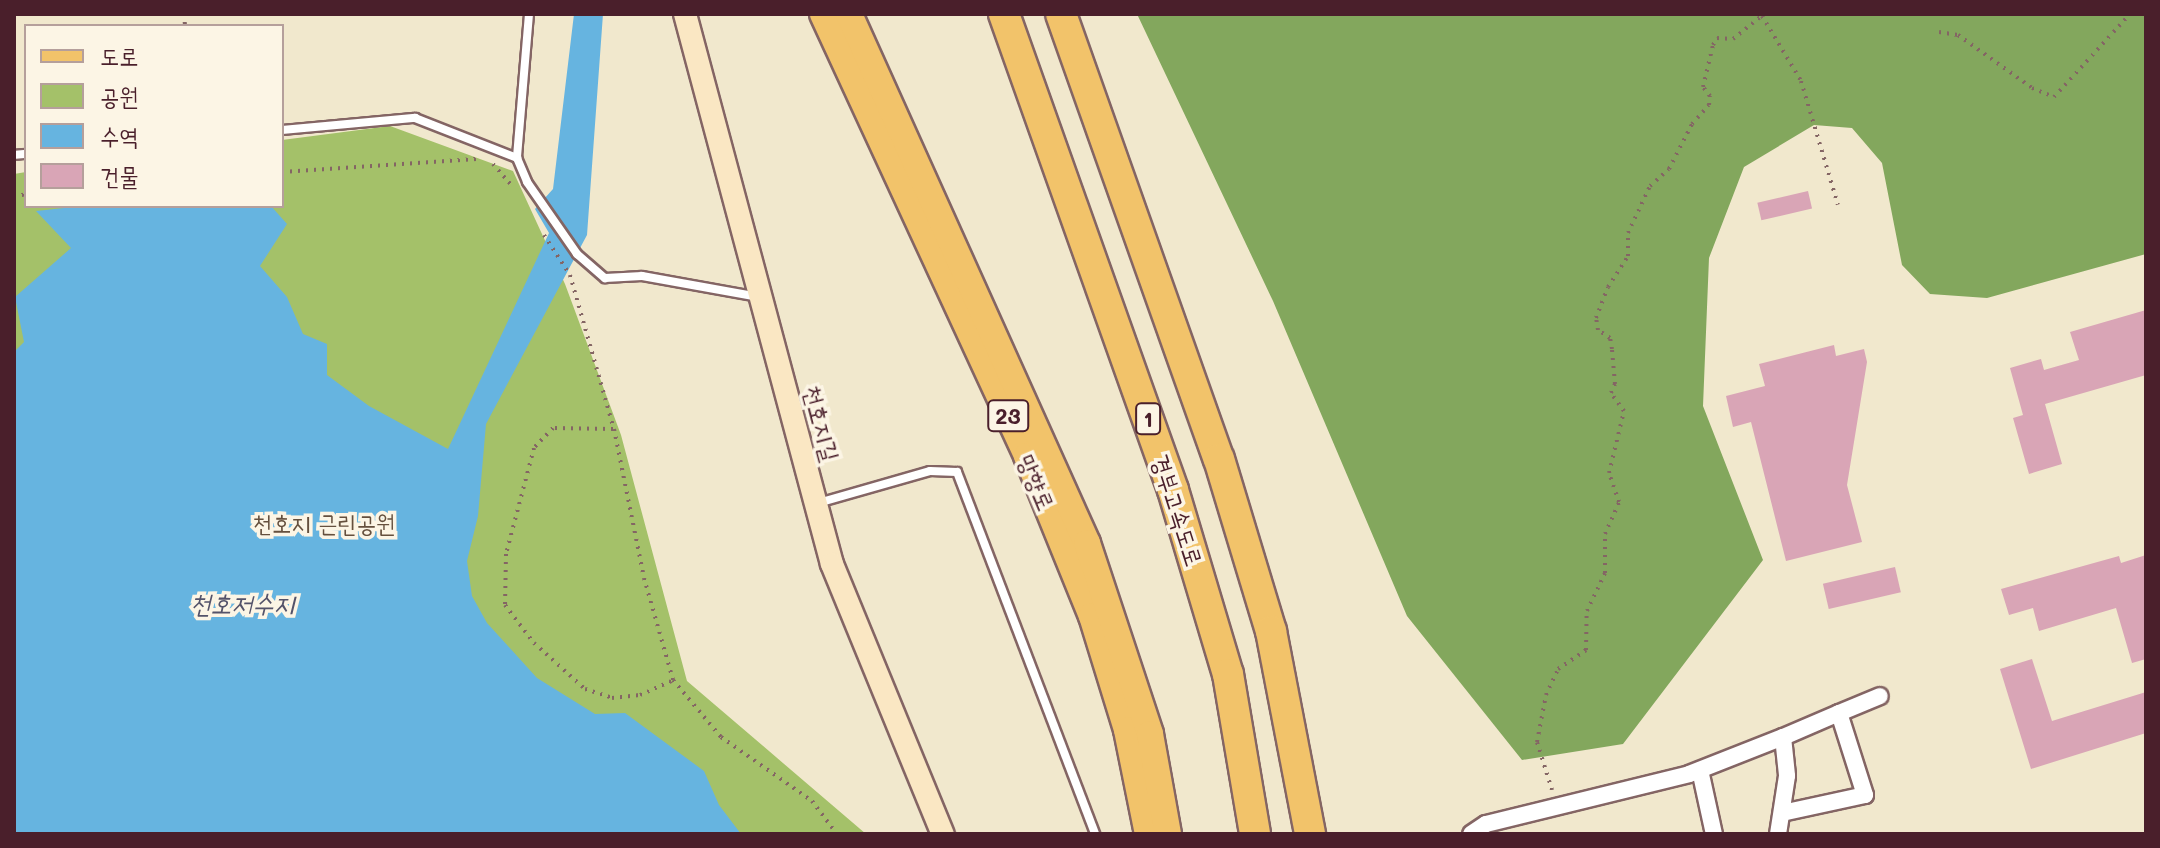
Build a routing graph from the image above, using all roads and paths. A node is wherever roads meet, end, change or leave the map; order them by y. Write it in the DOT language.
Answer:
graph roads {
  1 [pos="529,14"];
  2 [pos="685,14"];
  3 [pos="823,14"];
  4 [pos="849,14"];
  5 [pos="1004,14"];
  6 [pos="1061,14"];
  7 [pos="2130,14"];
  8 [pos="1762,15"];
  9 [pos="1939,32"];
  10 [pos="284,130"];
  11 [pos="517,158"];
  12 [pos="284,172"];
  13 [pos="516,190"];
  14 [pos="1838,205"];
  15 [pos="570,275"];
  16 [pos="762,298"];
  17 [pos="614,429"];
  18 [pos="816,503"];
  19 [pos="673,680"];
  20 [pos="1880,696"];
  21 [pos="1839,713"];
  22 [pos="1783,737"];
  23 [pos="1700,770"];
  24 [pos="1561,805"];
  25 [pos="1782,813"];
  26 [pos="837,834"];
  27 [pos="943,834"];
  28 [pos="1095,834"];
  29 [pos="1148,834"];
  30 [pos="1168,834"];
  31 [pos="1255,834"];
  32 [pos="1310,834"];
  33 [pos="1471,834"];
  34 [pos="1714,834"];
  35 [pos="1778,834"];
  1 -- 11 [label="lane"];
  2 -- 16 [label="street, 천호지길"];
  3 -- 29 [label="main road, 망향로 / 23"];
  4 -- 30 [label="main road, 망향로 / 23"];
  5 -- 31 [label="highway, 경부고속도로 / 1"];
  6 -- 32 [label="highway, 1"];
  7 -- 9 [label="path"];
  8 -- 14 [label="path"];
  8 -- 24 [label="path"];
  10 -- 11 [label="lane"];
  11 -- 16 [label="lane"];
  12 -- 13 [label="path"];
  15 -- 17 [label="path"];
  16 -- 18 [label="street, 천호지길"];
  17 -- 19 [label="path"];
  17 -- 19 [label="path"];
  18 -- 27 [label="street, 천호지길"];
  18 -- 28 [label="lane"];
  19 -- 26 [label="path"];
  20 -- 21 [label="street"];
  21 -- 22 [label="street"];
  21 -- 25 [label="street"];
  22 -- 23 [label="street"];
  22 -- 25 [label="street"];
  23 -- 24 [label="street"];
  23 -- 34 [label="street"];
  24 -- 33 [label="street"];
  25 -- 35 [label="street"];
}
